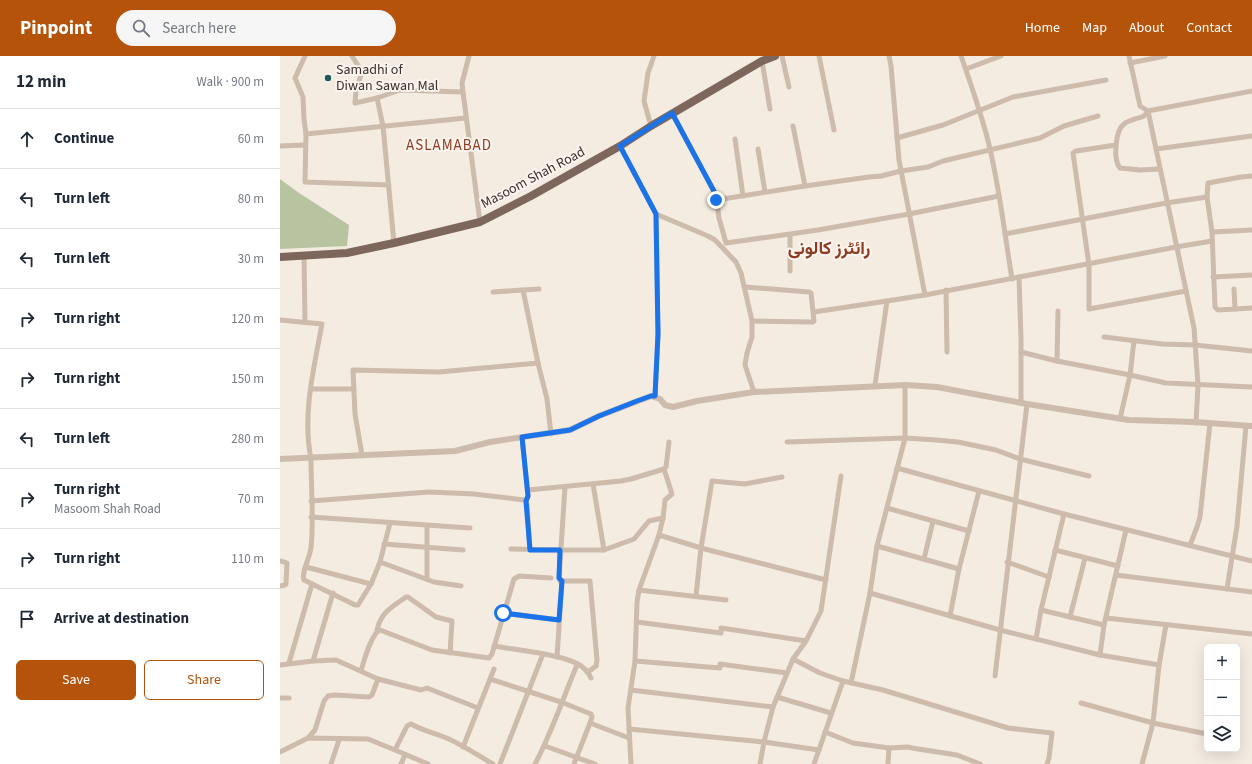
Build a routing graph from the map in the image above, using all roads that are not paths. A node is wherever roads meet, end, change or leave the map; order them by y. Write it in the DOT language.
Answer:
graph roads {
  1 [pos="305,56"];
  2 [pos="352,56"];
  3 [pos="469,56"];
  4 [pos="654,56"];
  5 [pos="775,56"];
  6 [pos="782,56"];
  7 [pos="819,56"];
  8 [pos="889,56"];
  9 [pos="961,56"];
  10 [pos="1000,56"];
  11 [pos="1129,56"];
  12 [pos="1164,56"];
  13 [pos="762,61"];
  14 [pos="1130,63"];
  15 [pos="966,69"];
  16 [pos="1106,80"];
  17 [pos="789,87"];
  18 [pos="1252,91"];
  19 [pos="463,92"];
  20 [pos="377,98"];
  21 [pos="770,109"];
  22 [pos="980,110"];
  23 [pos="1148,111"];
  24 [pos="672,113"];
  25 [pos="1098,116"];
  26 [pos="466,118"];
  27 [pos="383,126"];
  28 [pos="651,126"];
  29 [pos="793,126"];
  30 [pos="834,130"];
  31 [pos="306,134"];
  32 [pos="1252,136"];
  33 [pos="897,138"];
  34 [pos="735,139"];
  35 [pos="305,145"];
  36 [pos="1116,145"];
  37 [pos="280,146"];
  38 [pos="620,146"];
  39 [pos="758,149"];
  40 [pos="1156,149"];
  41 [pos="990,150"];
  42 [pos="1160,169"];
  43 [pos="901,171"];
  44 [pos="1252,176"];
  45 [pos="389,185"];
  46 [pos="805,186"];
  47 [pos="765,192"];
  48 [pos="743,196"];
  49 [pos="999,196"];
  50 [pos="1207,197"];
  51 [pos="716,200"];
  52 [pos="1166,203"];
  53 [pos="656,214"];
  54 [pos="910,214"];
  55 [pos="1082,219"];
  56 [pos="480,222"];
  57 [pos="1252,230"];
  58 [pos="1212,232"];
  59 [pos="790,234"];
  60 [pos="1005,234"];
  61 [pos="1212,241"];
  62 [pos="394,243"];
  63 [pos="1176,247"];
  64 [pos="304,256"];
  65 [pos="280,257"];
  66 [pos="1089,264"];
  67 [pos="790,271"];
  68 [pos="1252,274"];
  69 [pos="1019,277"];
  70 [pos="1213,277"];
  71 [pos="1012,279"];
  72 [pos="745,287"];
  73 [pos="539,288"];
  74 [pos="1234,289"];
  75 [pos="946,290"];
  76 [pos="1186,292"];
  77 [pos="925,295"];
  78 [pos="887,301"];
  79 [pos="1252,308"];
  80 [pos="1235,309"];
  81 [pos="1058,311"];
  82 [pos="814,312"];
  83 [pos="280,320"];
  84 [pos="752,321"];
  85 [pos="304,322"];
  86 [pos="1104,337"];
  87 [pos="1134,341"];
  88 [pos="1195,345"];
  89 [pos="1252,351"];
  90 [pos="947,352"];
  91 [pos="1021,352"];
  92 [pos="1057,361"];
  93 [pos="538,363"];
  94 [pos="1130,374"];
  95 [pos="905,385"];
  96 [pos="1198,385"];
  97 [pos="875,386"];
  98 [pos="1252,387"];
  99 [pos="311,389"];
  100 [pos="354,389"];
  101 [pos="754,392"];
  102 [pos="655,396"];
  103 [pos="1024,403"];
  104 [pos="1120,419"];
  105 [pos="1196,423"];
  106 [pos="1210,423"];
  107 [pos="1249,426"];
  108 [pos="551,434"];
  109 [pos="522,437"];
  110 [pos="904,438"];
  111 [pos="669,442"];
  112 [pos="788,442"];
  113 [pos="362,455"];
  114 [pos="280,459"];
  115 [pos="311,459"];
  116 [pos="1020,459"];
  117 [pos="897,468"];
  118 [pos="664,469"];
  119 [pos="841,476"];
  120 [pos="1089,476"];
  121 [pos="782,477"];
  122 [pos="593,484"];
  123 [pos="565,487"];
  124 [pos="528,490"];
  125 [pos="979,491"];
  126 [pos="311,501"];
  127 [pos="526,501"];
  128 [pos="1014,501"];
  129 [pos="887,508"];
  130 [pos="1064,514"];
  131 [pos="311,517"];
  132 [pos="663,518"];
  133 [pos="933,520"];
  134 [pos="390,523"];
  135 [pos="428,526"];
  136 [pos="470,528"];
  137 [pos="1126,530"];
  138 [pos="969,531"];
  139 [pos="659,535"];
  140 [pos="384,544"];
  141 [pos="1190,545"];
  142 [pos="878,546"];
  143 [pos="428,548"];
  144 [pos="701,548"];
  145 [pos="511,549"];
  146 [pos="463,550"];
  147 [pos="530,550"];
  148 [pos="560,550"];
  149 [pos="604,550"];
  150 [pos="1055,550"];
  151 [pos="1231,556"];
  152 [pos="1085,558"];
  153 [pos="924,559"];
  154 [pos="280,561"];
  155 [pos="1252,561"];
  156 [pos="380,562"];
  157 [pos="1007,562"];
  158 [pos="1118,566"];
  159 [pos="306,567"];
  160 [pos="960,569"];
  161 [pos="1116,575"];
  162 [pos="1049,577"];
  163 [pos="551,578"];
  164 [pos="428,579"];
  165 [pos="826,580"];
  166 [pos="562,581"];
  167 [pos="312,584"];
  168 [pos="371,584"];
  169 [pos="280,586"];
  170 [pos="461,586"];
  171 [pos="1227,589"];
  172 [pos="640,590"];
  173 [pos="1252,592"];
  174 [pos="333,593"];
  175 [pos="870,593"];
  176 [pos="696,596"];
  177 [pos="726,600"];
  178 [pos="1041,610"];
  179 [pos="503,613"];
  180 [pos="950,616"];
  181 [pos="1070,617"];
  182 [pos="1106,618"];
  183 [pos="559,620"];
  184 [pos="637,622"];
  185 [pos="1104,625"];
  186 [pos="1166,625"];
  187 [pos="377,630"];
  188 [pos="1000,630"];
  189 [pos="1252,634"];
  190 [pos="1036,639"];
  191 [pos="806,641"];
  192 [pos="494,646"];
  193 [pos="450,654"];
  194 [pos="543,654"];
  195 [pos="1100,655"];
  196 [pos="557,657"];
  197 [pos="794,659"];
  198 [pos="313,661"];
  199 [pos="635,661"];
  200 [pos="290,663"];
  201 [pos="577,664"];
  202 [pos="280,665"];
  203 [pos="1159,665"];
  204 [pos="494,669"];
  205 [pos="361,671"];
  206 [pos="588,672"];
  207 [pos="788,673"];
  208 [pos="995,676"];
  209 [pos="591,678"];
  210 [pos="378,679"];
  211 [pos="490,679"];
  212 [pos="843,681"];
  213 [pos="850,683"];
  214 [pos="631,690"];
  215 [pos="528,692"];
  216 [pos="777,697"];
  217 [pos="280,698"];
  218 [pos="290,698"];
  219 [pos="561,702"];
  220 [pos="1082,703"];
  221 [pos="773,707"];
  222 [pos="478,708"];
  223 [pos="831,713"];
  224 [pos="590,723"];
  225 [pos="1153,723"];
  226 [pos="629,729"];
  227 [pos="825,732"];
  228 [pos="1204,733"];
  229 [pos="308,738"];
  230 [pos="630,738"];
  231 [pos="339,740"];
  232 [pos="764,742"];
  233 [pos="545,746"];
  234 [pos="463,747"];
  235 [pos="889,748"];
  236 [pos="395,750"];
  237 [pos="819,750"];
  238 [pos="280,752"];
  239 [pos="405,755"];
  240 [pos="577,757"];
  241 [pos="966,762"];
  242 [pos="331,764"];
  243 [pos="401,764"];
  244 [pos="428,764"];
  245 [pos="493,764"];
  246 [pos="500,764"];
  247 [pos="536,764"];
  248 [pos="574,764"];
  249 [pos="596,764"];
  250 [pos="631,764"];
  251 [pos="760,764"];
  252 [pos="814,764"];
  253 [pos="888,764"];
  254 [pos="980,764"];
  255 [pos="1047,764"];
  256 [pos="1142,764"];
  1 -- 31 [label="street"];
  2 -- 20 [label="street"];
  3 -- 19 [label="street"];
  4 -- 28 [label="street"];
  5 -- 13 [label="main road, Masoom Shah Road"];
  6 -- 17 [label="street"];
  7 -- 30 [label="street"];
  8 -- 33 [label="street"];
  9 -- 15 [label="street"];
  10 -- 15 [label="street"];
  11 -- 14 [label="street"];
  12 -- 14 [label="street"];
  13 -- 21 [label="street"];
  13 -- 24 [label="main road, Masoom Shah Road"];
  14 -- 23 [label="street"];
  15 -- 22 [label="street"];
  16 -- 22 [label="street"];
  18 -- 23 [label="street"];
  19 -- 20 [label="street"];
  19 -- 26 [label="street"];
  20 -- 27 [label="street"];
  22 -- 33 [label="street"];
  22 -- 41 [label="street"];
  23 -- 36 [label="street"];
  23 -- 40 [label="street"];
  24 -- 28 [label="main road, Masoom Shah Road"];
  24 -- 51 [label="street"];
  25 -- 41 [label="street"];
  26 -- 27 [label="street"];
  26 -- 56 [label="street"];
  27 -- 31 [label="street"];
  27 -- 45 [label="street"];
  28 -- 38 [label="main road, Masoom Shah Road"];
  29 -- 46 [label="street"];
  31 -- 35 [label="street"];
  32 -- 40 [label="street"];
  33 -- 43 [label="street"];
  34 -- 48 [label="street"];
  35 -- 37 [label="street"];
  35 -- 45 [label="street"];
  36 -- 42 [label="street"];
  36 -- 55 [label="street"];
  38 -- 53 [label="street"];
  38 -- 56 [label="main road, Masoom Shah Road"];
  39 -- 47 [label="street"];
  40 -- 42 [label="street"];
  41 -- 43 [label="street"];
  41 -- 49 [label="street"];
  42 -- 52 [label="street"];
  43 -- 46 [label="street"];
  43 -- 54 [label="street"];
  44 -- 50 [label="street"];
  45 -- 62 [label="street"];
  46 -- 47 [label="street"];
  47 -- 48 [label="street"];
  48 -- 51 [label="street"];
  49 -- 54 [label="street"];
  49 -- 60 [label="street"];
  50 -- 52 [label="street"];
  50 -- 58 [label="street"];
  51 -- 59 [label="street"];
  52 -- 55 [label="street"];
  52 -- 63 [label="street"];
  53 -- 72 [label="street"];
  53 -- 102 [label="street"];
  54 -- 59 [label="street"];
  54 -- 77 [label="street"];
  55 -- 60 [label="street"];
  55 -- 66 [label="street"];
  56 -- 62 [label="main road, Masoom Shah Road"];
  57 -- 58 [label="street"];
  58 -- 61 [label="street"];
  59 -- 67 [label="street"];
  60 -- 71 [label="street"];
  61 -- 63 [label="street"];
  61 -- 70 [label="street"];
  62 -- 64 [label="main road, Masoom Shah Road"];
  63 -- 66 [label="street"];
  63 -- 76 [label="street"];
  64 -- 65 [label="main road, Masoom Shah Road"];
  64 -- 85 [label="street"];
  66 -- 69 [label="street"];
  66 -- 76 [label="street"];
  68 -- 70 [label="street"];
  69 -- 71 [label="street"];
  69 -- 91 [label="street"];
  70 -- 80 [label="street"];
  71 -- 75 [label="street"];
  72 -- 82 [label="street"];
  72 -- 84 [label="street"];
  73 -- 93 [label="street"];
  74 -- 80 [label="street"];
  75 -- 77 [label="street"];
  75 -- 90 [label="street"];
  76 -- 88 [label="street"];
  77 -- 78 [label="street"];
  78 -- 82 [label="street"];
  78 -- 97 [label="street"];
  79 -- 80 [label="street"];
  81 -- 92 [label="street"];
  82 -- 84 [label="street"];
  83 -- 85 [label="street"];
  84 -- 101 [label="street"];
  85 -- 99 [label="street"];
  86 -- 87 [label="street"];
  87 -- 88 [label="street"];
  87 -- 94 [label="street"];
  88 -- 89 [label="street"];
  88 -- 96 [label="street"];
  91 -- 92 [label="street"];
  91 -- 103 [label="street"];
  92 -- 94 [label="street"];
  93 -- 100 [label="street"];
  93 -- 108 [label="street"];
  94 -- 96 [label="street"];
  94 -- 104 [label="street"];
  95 -- 97 [label="street"];
  95 -- 103 [label="street"];
  95 -- 110 [label="street"];
  96 -- 98 [label="street"];
  96 -- 105 [label="street"];
  97 -- 101 [label="street"];
  99 -- 100 [label="street"];
  99 -- 115 [label="street"];
  100 -- 113 [label="street"];
  101 -- 102 [label="street"];
  102 -- 108 [label="street"];
  103 -- 104 [label="street"];
  103 -- 116 [label="street"];
  104 -- 105 [label="street"];
  105 -- 106 [label="street"];
  106 -- 107 [label="street"];
  106 -- 141 [label="street"];
  107 -- 151 [label="street"];
  108 -- 109 [label="street"];
  109 -- 113 [label="street"];
  109 -- 124 [label="street"];
  110 -- 112 [label="street"];
  110 -- 116 [label="street"];
  110 -- 117 [label="street"];
  111 -- 118 [label="street"];
  113 -- 115 [label="street"];
  114 -- 115 [label="street"];
  115 -- 126 [label="street"];
  116 -- 120 [label="street"];
  116 -- 128 [label="street"];
  117 -- 125 [label="street"];
  117 -- 129 [label="street"];
  118 -- 122 [label="street"];
  118 -- 132 [label="street"];
  119 -- 165 [label="street"];
  121 -- 144 [label="street"];
  122 -- 123 [label="street"];
  122 -- 149 [label="street"];
  123 -- 124 [label="street"];
  123 -- 148 [label="street"];
  124 -- 127 [label="street"];
  125 -- 128 [label="street"];
  125 -- 138 [label="street"];
  126 -- 127 [label="street"];
  126 -- 131 [label="street"];
  127 -- 147 [label="street"];
  128 -- 130 [label="street"];
  128 -- 157 [label="street"];
  129 -- 133 [label="street"];
  129 -- 142 [label="street"];
  130 -- 137 [label="street"];
  130 -- 150 [label="street"];
  131 -- 134 [label="street"];
  131 -- 159 [label="street"];
  132 -- 139 [label="street"];
  132 -- 149 [label="street"];
  133 -- 138 [label="street"];
  133 -- 153 [label="street"];
  134 -- 135 [label="street"];
  134 -- 140 [label="street"];
  135 -- 136 [label="street"];
  135 -- 143 [label="street"];
  137 -- 141 [label="street"];
  137 -- 158 [label="street"];
  138 -- 160 [label="street"];
  139 -- 144 [label="street"];
  139 -- 172 [label="street"];
  140 -- 143 [label="street"];
  140 -- 156 [label="street"];
  141 -- 151 [label="street"];
  142 -- 153 [label="street"];
  142 -- 175 [label="street"];
  143 -- 146 [label="street"];
  143 -- 164 [label="street"];
  144 -- 165 [label="street"];
  144 -- 176 [label="street"];
  145 -- 147 [label="street"];
  147 -- 148 [label="street"];
  148 -- 149 [label="street"];
  148 -- 166 [label="street"];
  150 -- 152 [label="street"];
  150 -- 162 [label="street"];
  151 -- 155 [label="street"];
  151 -- 171 [label="street"];
  152 -- 158 [label="street"];
  152 -- 181 [label="street"];
  153 -- 160 [label="street"];
  154 -- 169 [label="street"];
  156 -- 164 [label="street"];
  156 -- 168 [label="street"];
  157 -- 162 [label="street"];
  157 -- 188 [label="street"];
  158 -- 161 [label="street"];
  159 -- 167 [label="street"];
  159 -- 168 [label="street"];
  160 -- 180 [label="street"];
  161 -- 171 [label="street"];
  161 -- 182 [label="street"];
  162 -- 178 [label="street"];
  163 -- 179 [label="street"];
  164 -- 170 [label="street"];
  165 -- 191 [label="street"];
  166 -- 183 [label="street"];
  166 -- 206 [label="street"];
  167 -- 174 [label="street"];
  167 -- 200 [label="street"];
  168 -- 174 [label="street"];
  171 -- 173 [label="street"];
  172 -- 176 [label="street"];
  172 -- 184 [label="street"];
  174 -- 198 [label="street"];
  175 -- 180 [label="street"];
  175 -- 213 [label="street"];
  176 -- 177 [label="street"];
  178 -- 181 [label="street"];
  178 -- 190 [label="street"];
  179 -- 183 [label="street"];
  179 -- 192 [label="street"];
  180 -- 188 [label="street"];
  181 -- 185 [label="street"];
  182 -- 185 [label="street"];
  182 -- 186 [label="street"];
  183 -- 196 [label="street"];
  184 -- 191 [label="street"];
  184 -- 199 [label="street"];
  185 -- 195 [label="street"];
  186 -- 189 [label="street"];
  186 -- 203 [label="street"];
  187 -- 193 [label="street"];
  187 -- 193 [label="street"];
  187 -- 205 [label="street"];
  188 -- 190 [label="street"];
  188 -- 208 [label="street"];
  190 -- 195 [label="street"];
  191 -- 197 [label="street"];
  192 -- 193 [label="street"];
  192 -- 194 [label="street"];
  194 -- 196 [label="street"];
  194 -- 215 [label="street"];
  195 -- 203 [label="street"];
  196 -- 206 [label="street"];
  197 -- 207 [label="street"];
  197 -- 212 [label="street"];
  198 -- 200 [label="street"];
  198 -- 205 [label="street"];
  199 -- 207 [label="street"];
  199 -- 214 [label="street"];
  200 -- 202 [label="street"];
  201 -- 219 [label="street"];
  203 -- 225 [label="street"];
  204 -- 211 [label="street"];
  205 -- 210 [label="street"];
  206 -- 209 [label="street"];
  207 -- 216 [label="street"];
  210 -- 222 [label="street"];
  210 -- 229 [label="street"];
  211 -- 215 [label="street"];
  211 -- 222 [label="street"];
  212 -- 213 [label="street"];
  212 -- 223 [label="street"];
  213 -- 255 [label="street"];
  214 -- 221 [label="street"];
  214 -- 226 [label="street"];
  215 -- 219 [label="street"];
  215 -- 246 [label="street"];
  216 -- 221 [label="street"];
  216 -- 223 [label="street"];
  217 -- 218 [label="street"];
  219 -- 224 [label="street"];
  219 -- 233 [label="street"];
  220 -- 225 [label="street"];
  221 -- 232 [label="street"];
  222 -- 234 [label="street"];
  223 -- 227 [label="street"];
  224 -- 230 [label="street"];
  224 -- 240 [label="street"];
  225 -- 228 [label="street"];
  225 -- 256 [label="street"];
  226 -- 230 [label="street"];
  226 -- 232 [label="street"];
  227 -- 235 [label="street"];
  227 -- 237 [label="street"];
  229 -- 231 [label="street"];
  229 -- 238 [label="street"];
  230 -- 250 [label="street"];
  231 -- 236 [label="street"];
  231 -- 242 [label="street"];
  232 -- 237 [label="street"];
  232 -- 251 [label="street"];
  233 -- 240 [label="street"];
  233 -- 247 [label="street"];
  234 -- 236 [label="street"];
  234 -- 245 [label="street"];
  235 -- 241 [label="street"];
  235 -- 253 [label="street"];
  236 -- 239 [label="street"];
  237 -- 252 [label="street"];
  239 -- 243 [label="street"];
  239 -- 244 [label="street"];
  240 -- 248 [label="street"];
  240 -- 249 [label="street"];
  241 -- 254 [label="street"];
}
